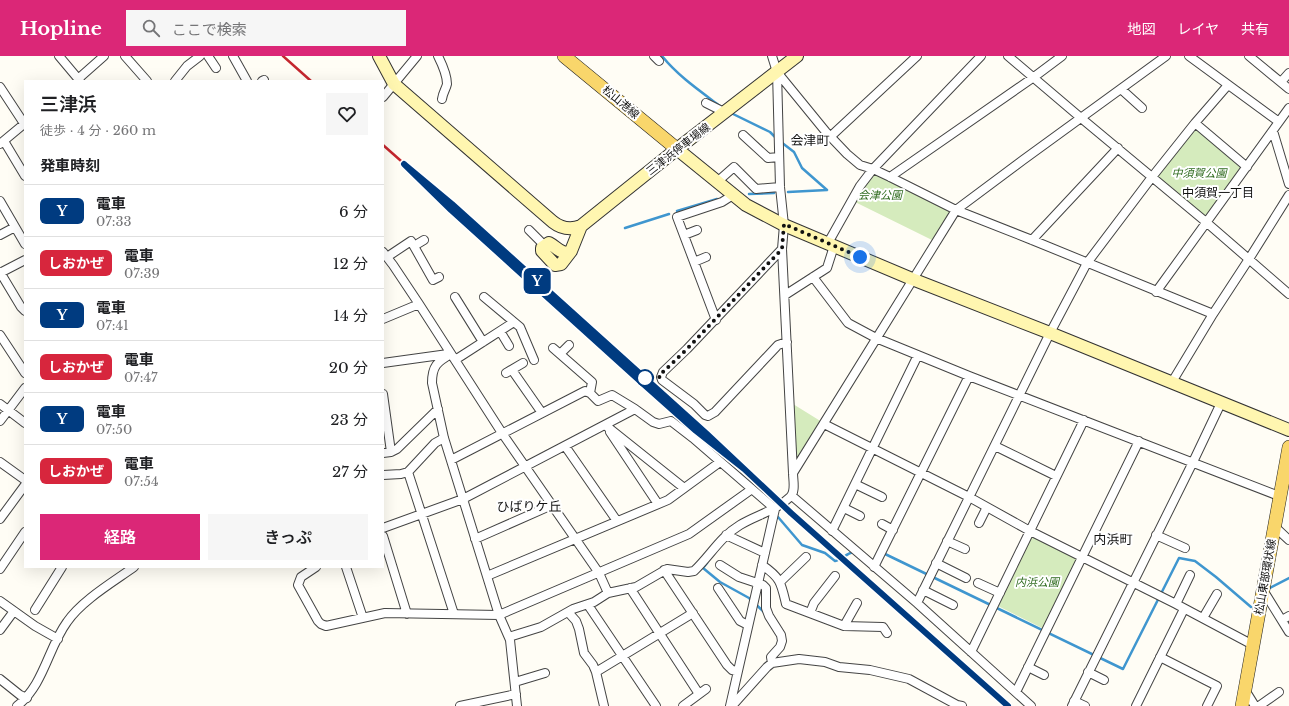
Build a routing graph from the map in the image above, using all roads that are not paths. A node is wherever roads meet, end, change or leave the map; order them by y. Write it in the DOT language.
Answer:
graph roads {
  1 [pos="59,56"];
  2 [pos="104,56"];
  3 [pos="125,56"];
  4 [pos="198,56"];
  5 [pos="208,56"];
  6 [pos="234,56"];
  7 [pos="379,56"];
  8 [pos="417,56"];
  9 [pos="438,56"];
  10 [pos="564,56"];
  11 [pos="772,56"];
  12 [pos="797,56"];
  13 [pos="917,56"];
  14 [pos="981,56"];
  15 [pos="1008,56"];
  16 [pos="1062,56"];
  17 [pos="1166,56"];
  18 [pos="1189,56"];
  19 [pos="1253,57"];
  20 [pos="216,68"];
  21 [pos="776,72"];
  22 [pos="1289,73"];
  23 [pos="1034,77"];
  24 [pos="79,80"];
  25 [pos="143,80"];
  26 [pos="176,80"];
  27 [pos="246,80"];
  28 [pos="1281,82"];
  29 [pos="394,84"];
  30 [pos="1228,85"];
  31 [pos="0,87"];
  32 [pos="1121,89"];
  33 [pos="1289,89"];
  34 [pos="384,96"];
  35 [pos="442,99"];
  36 [pos="706,103"];
  37 [pos="1142,108"];
  38 [pos="727,111"];
  39 [pos="1288,113"];
  40 [pos="1081,118"];
  41 [pos="1279,122"];
  42 [pos="24,123"];
  43 [pos="1195,123"];
  44 [pos="24,126"];
  45 [pos="1273,131"];
  46 [pos="743,135"];
  47 [pos="830,137"];
  48 [pos="1,142"];
  49 [pos="1118,148"];
  50 [pos="677,149"];
  51 [pos="779,156"];
  52 [pos="1247,167"];
  53 [pos="873,169"];
  54 [pos="24,175"];
  55 [pos="890,177"];
  56 [pos="1152,177"];
  57 [pos="717,182"];
  58 [pos="1289,184"];
  59 [pos="780,187"];
  60 [pos="733,195"];
  61 [pos="1289,195"];
  62 [pos="0,201"];
  63 [pos="956,210"];
  64 [pos="1206,222"];
  65 [pos="784,224"];
  66 [pos="581,226"];
  67 [pos="15,227"];
  68 [pos="528,230"];
  69 [pos="698,230"];
  70 [pos="0,235"];
  71 [pos="684,235"];
  72 [pos="424,240"];
  73 [pos="1032,240"];
  74 [pos="24,242"];
  75 [pos="831,244"];
  76 [pos="544,245"];
  77 [pos="414,246"];
  78 [pos="782,249"];
  79 [pos="385,255"];
  80 [pos="706,257"];
  81 [pos="1249,259"];
  82 [pos="24,261"];
  83 [pos="694,262"];
  84 [pos="1087,264"];
  85 [pos="0,273"];
  86 [pos="439,277"];
  87 [pos="813,277"];
  88 [pos="912,279"];
  89 [pos="1156,292"];
  90 [pos="1289,294"];
  91 [pos="784,295"];
  92 [pos="455,297"];
  93 [pos="484,297"];
  94 [pos="420,304"];
  95 [pos="24,311"];
  96 [pos="1212,314"];
  97 [pos="384,319"];
  98 [pos="716,320"];
  99 [pos="514,322"];
  100 [pos="500,331"];
  101 [pos="1050,333"];
  102 [pos="0,335"];
  103 [pos="876,338"];
  104 [pos="483,342"];
  105 [pos="787,342"];
  106 [pos="569,345"];
  107 [pos="509,346"];
  108 [pos="553,348"];
  109 [pos="560,354"];
  110 [pos="918,355"];
  111 [pos="453,357"];
  112 [pos="534,360"];
  113 [pos="384,363"];
  114 [pos="523,363"];
  115 [pos="24,371"];
  116 [pos="969,376"];
  117 [pos="1172,382"];
  118 [pos="24,389"];
  119 [pos="590,393"];
  120 [pos="1019,396"];
  121 [pos="1220,403"];
  122 [pos="0,404"];
  123 [pos="384,408"];
  124 [pos="438,409"];
  125 [pos="8,410"];
  126 [pos="635,410"];
  127 [pos="542,413"];
  128 [pos="1084,420"];
  129 [pos="0,421"];
  130 [pos="24,422"];
  131 [pos="824,424"];
  132 [pos="605,425"];
  133 [pos="1289,430"];
  134 [pos="502,433"];
  135 [pos="444,438"];
  136 [pos="1139,441"];
  137 [pos="565,446"];
  138 [pos="995,446"];
  139 [pos="1289,447"];
  140 [pos="873,448"];
  141 [pos="387,452"];
  142 [pos="451,460"];
  143 [pos="720,462"];
  144 [pos="1193,462"];
  145 [pos="1,465"];
  146 [pos="525,467"];
  147 [pos="1287,471"];
  148 [pos="408,472"];
  149 [pos="921,472"];
  150 [pos="793,473"];
  151 [pos="384,475"];
  152 [pos="1056,476"];
  153 [pos="24,479"];
  154 [pos="855,484"];
  155 [pos="24,486"];
  156 [pos="684,488"];
  157 [pos="752,489"];
  158 [pos="792,496"];
  159 [pos="1279,496"];
  160 [pos="882,497"];
  161 [pos="969,497"];
  162 [pos="463,500"];
  163 [pos="658,504"];
  164 [pos="552,505"];
  165 [pos="987,507"];
  166 [pos="844,508"];
  167 [pos="775,509"];
  168 [pos="421,515"];
  169 [pos="860,516"];
  170 [pos="0,519"];
  171 [pos="617,521"];
  172 [pos="979,523"];
  173 [pos="882,524"];
  174 [pos="1274,526"];
  175 [pos="384,528"];
  176 [pos="893,530"];
  177 [pos="1030,530"];
  178 [pos="832,531"];
  179 [pos="726,535"];
  180 [pos="1156,535"];
  181 [pos="575,538"];
  182 [pos="384,539"];
  183 [pos="476,539"];
  184 [pos="947,540"];
  185 [pos="1289,540"];
  186 [pos="22,546"];
  187 [pos="1185,548"];
  188 [pos="965,549"];
  189 [pos="765,553"];
  190 [pos="806,556"];
  191 [pos="1081,557"];
  192 [pos="936,563"];
  193 [pos="720,565"];
  194 [pos="762,565"];
  195 [pos="874,567"];
  196 [pos="61,568"];
  197 [pos="133,568"];
  198 [pos="314,568"];
  199 [pos="346,568"];
  200 [pos="0,569"];
  201 [pos="664,570"];
  202 [pos="599,572"];
  203 [pos="1190,575"];
  204 [pos="487,576"];
  205 [pos="835,576"];
  206 [pos="966,578"];
  207 [pos="758,582"];
  208 [pos="780,582"];
  209 [pos="978,583"];
  210 [pos="1132,583"];
  211 [pos="630,588"];
  212 [pos="718,588"];
  213 [pos="1263,589"];
  214 [pos="923,590"];
  215 [pos="608,593"];
  216 [pos="1000,593"];
  217 [pos="1217,594"];
  218 [pos="0,601"];
  219 [pos="857,603"];
  220 [pos="916,603"];
  221 [pos="1176,604"];
  222 [pos="588,605"];
  223 [pos="952,605"];
  224 [pos="1184,609"];
  225 [pos="35,610"];
  226 [pos="14,612"];
  227 [pos="568,612"];
  228 [pos="693,613"];
  229 [pos="810,613"];
  230 [pos="407,614"];
  231 [pos="454,614"];
  232 [pos="499,615"];
  233 [pos="363,618"];
  234 [pos="1203,618"];
  235 [pos="1286,618"];
  236 [pos="748,625"];
  237 [pos="844,626"];
  238 [pos="0,630"];
  239 [pos="1289,632"];
  240 [pos="887,633"];
  241 [pos="659,634"];
  242 [pos="509,637"];
  243 [pos="58,639"];
  244 [pos="1253,646"];
  245 [pos="971,652"];
  246 [pos="623,656"];
  247 [pos="1160,657"];
  248 [pos="772,664"];
  249 [pos="1028,667"];
  250 [pos="596,672"];
  251 [pos="737,672"];
  252 [pos="1088,672"];
  253 [pos="545,673"];
  254 [pos="1044,674"];
  255 [pos="0,679"];
  256 [pos="1104,680"];
  257 [pos="515,682"];
  258 [pos="706,689"];
  259 [pos="1245,690"];
  260 [pos="1016,692"];
  261 [pos="1279,692"];
  262 [pos="516,694"];
  263 [pos="699,694"];
  264 [pos="27,698"];
  265 [pos="1073,703"];
  266 [pos="18,706"];
  267 [pos="460,706"];
  268 [pos="517,706"];
  269 [pos="604,706"];
  270 [pos="656,706"];
  271 [pos="683,706"];
  272 [pos="731,706"];
  273 [pos="962,706"];
  274 [pos="1030,706"];
  275 [pos="1085,706"];
  276 [pos="1136,706"];
  277 [pos="1207,706"];
  278 [pos="1242,706"];
  279 [pos="1255,706"];
  280 [pos="1258,706"];
  1 -- 24 [label="street"];
  2 -- 24 [label="street"];
  3 -- 25 [label="street"];
  4 -- 26 [label="street"];
  5 -- 20 [label="street"];
  6 -- 27 [label="street"];
  7 -- 29 [label="street"];
  8 -- 29 [label="street"];
  9 -- 35 [label="street"];
  10 -- 50 [label="main road, 松山港線"];
  11 -- 21 [label="street"];
  12 -- 21 [label="street, 三津浜停車場線"];
  13 -- 47 [label="street"];
  14 -- 53 [label="street"];
  15 -- 23 [label="street"];
  16 -- 23 [label="street"];
  17 -- 32 [label="street"];
  18 -- 30 [label="street"];
  19 -- 28 [label="street"];
  21 -- 38 [label="street, 三津浜停車場線"];
  21 -- 47 [label="street"];
  21 -- 51 [label="street"];
  22 -- 28 [label="street"];
  23 -- 40 [label="street"];
  23 -- 55 [label="street"];
  28 -- 33 [label="street"];
  29 -- 34 [label="street"];
  29 -- 66 [label="street"];
  30 -- 41 [label="street"];
  30 -- 43 [label="street"];
  31 -- 42 [label="street"];
  32 -- 37 [label="street"];
  32 -- 40 [label="street"];
  36 -- 38 [label="street"];
  38 -- 50 [label="street, 三津浜停車場線"];
  39 -- 41 [label="street"];
  40 -- 49 [label="street"];
  40 -- 63 [label="street"];
  41 -- 45 [label="street"];
  43 -- 52 [label="street"];
  43 -- 56 [label="street"];
  44 -- 48 [label="street"];
  45 -- 52 [label="street"];
  45 -- 58 [label="street"];
  46 -- 51 [label="street"];
  47 -- 53 [label="street"];
  48 -- 54 [label="street"];
  49 -- 56 [label="street"];
  49 -- 73 [label="street"];
  50 -- 57 [label="street"];
  50 -- 66 [label="street, 三津浜停車場線"];
  51 -- 59 [label="street"];
  52 -- 64 [label="street"];
  53 -- 55 [label="street"];
  53 -- 75 [label="street"];
  55 -- 63 [label="street"];
  56 -- 64 [label="street"];
  56 -- 84 [label="street"];
  57 -- 59 [label="street"];
  57 -- 60 [label="street"];
  59 -- 65 [label="street"];
  60 -- 65 [label="street"];
  60 -- 71 [label="street"];
  61 -- 81 [label="street"];
  62 -- 67 [label="street"];
  63 -- 73 [label="street"];
  63 -- 88 [label="street"];
  64 -- 81 [label="street"];
  64 -- 89 [label="street"];
  65 -- 75 [label="street"];
  65 -- 78 [label="street"];
  66 -- 76 [label="street, 三津浜停車場線"];
  67 -- 70 [label="street"];
  67 -- 74 [label="street"];
  68 -- 76 [label="street"];
  69 -- 71 [label="street"];
  71 -- 83 [label="street"];
  72 -- 77 [label="street"];
  73 -- 84 [label="street"];
  75 -- 87 [label="street"];
  75 -- 88 [label="street"];
  77 -- 79 [label="street"];
  77 -- 86 [label="street"];
  78 -- 91 [label="street"];
  78 -- 98 [label="street"];
  79 -- 94 [label="street"];
  80 -- 83 [label="street"];
  81 -- 90 [label="street"];
  81 -- 96 [label="street"];
  82 -- 85 [label="street"];
  83 -- 98 [label="street"];
  84 -- 89 [label="street"];
  84 -- 101 [label="street"];
  85 -- 95 [label="street"];
  87 -- 91 [label="street"];
  87 -- 103 [label="street"];
  88 -- 101 [label="street"];
  88 -- 103 [label="street"];
  89 -- 96 [label="street"];
  91 -- 105 [label="street"];
  92 -- 104 [label="street"];
  93 -- 99 [label="street"];
  94 -- 97 [label="street"];
  94 -- 111 [label="street"];
  96 -- 117 [label="street"];
  98 -- 105 [label="street"];
  99 -- 100 [label="street"];
  99 -- 112 [label="street"];
  100 -- 104 [label="street"];
  100 -- 107 [label="street"];
  101 -- 117 [label="street"];
  101 -- 120 [label="street"];
  102 -- 115 [label="street"];
  103 -- 110 [label="street"];
  103 -- 131 [label="street"];
  104 -- 111 [label="street"];
  105 -- 150 [label="street"];
  106 -- 109 [label="street"];
  108 -- 109 [label="street"];
  109 -- 119 [label="street"];
  110 -- 116 [label="street"];
  110 -- 140 [label="street"];
  111 -- 113 [label="street"];
  111 -- 124 [label="street"];
  111 -- 134 [label="street"];
  114 -- 127 [label="street"];
  116 -- 120 [label="street"];
  116 -- 149 [label="street"];
  117 -- 121 [label="street"];
  118 -- 125 [label="street"];
  119 -- 126 [label="street"];
  119 -- 127 [label="street"];
  120 -- 128 [label="street"];
  120 -- 138 [label="street"];
  121 -- 133 [label="street"];
  121 -- 144 [label="street"];
  122 -- 125 [label="street"];
  123 -- 141 [label="street"];
  124 -- 135 [label="street"];
  124 -- 141 [label="street"];
  125 -- 129 [label="street"];
  125 -- 130 [label="street"];
  126 -- 132 [label="street"];
  126 -- 143 [label="street"];
  127 -- 134 [label="street"];
  128 -- 136 [label="street"];
  128 -- 152 [label="street"];
  131 -- 140 [label="street"];
  131 -- 150 [label="street"];
  132 -- 137 [label="street"];
  132 -- 156 [label="street"];
  132 -- 163 [label="street"];
  134 -- 142 [label="street"];
  134 -- 146 [label="street"];
  135 -- 142 [label="street"];
  135 -- 148 [label="street"];
  136 -- 144 [label="street"];
  136 -- 191 [label="street"];
  137 -- 146 [label="street"];
  137 -- 171 [label="street"];
  138 -- 152 [label="street"];
  138 -- 161 [label="street"];
  139 -- 147 [label="main road, 松山東部環状線"];
  140 -- 149 [label="street"];
  140 -- 154 [label="street"];
  142 -- 162 [label="street"];
  143 -- 156 [label="street"];
  143 -- 157 [label="street"];
  144 -- 159 [label="street"];
  144 -- 180 [label="street"];
  145 -- 153 [label="street"];
  146 -- 162 [label="street"];
  146 -- 164 [label="street"];
  147 -- 159 [label="main road, 松山東部環状線"];
  148 -- 151 [label="street"];
  148 -- 168 [label="street"];
  149 -- 161 [label="street"];
  149 -- 176 [label="street"];
  150 -- 158 [label="street"];
  152 -- 177 [label="street"];
  154 -- 160 [label="street"];
  154 -- 166 [label="street"];
  155 -- 170 [label="street"];
  156 -- 163 [label="street"];
  157 -- 167 [label="street"];
  157 -- 202 [label="street"];
  158 -- 167 [label="street"];
  158 -- 178 [label="street"];
  159 -- 174 [label="main road, 松山東部環状線"];
  161 -- 165 [label="street"];
  161 -- 184 [label="street"];
  162 -- 168 [label="street"];
  162 -- 183 [label="street"];
  163 -- 171 [label="street"];
  164 -- 181 [label="street"];
  164 -- 183 [label="street"];
  165 -- 172 [label="street"];
  165 -- 177 [label="street"];
  166 -- 169 [label="street"];
  166 -- 178 [label="street"];
  167 -- 179 [label="street"];
  167 -- 189 [label="street"];
  168 -- 175 [label="street"];
  168 -- 231 [label="street"];
  171 -- 181 [label="street"];
  173 -- 176 [label="street"];
  174 -- 185 [label="street"];
  174 -- 213 [label="main road, 松山東部環状線"];
  176 -- 195 [label="street"];
  177 -- 191 [label="street"];
  177 -- 216 [label="street"];
  178 -- 195 [label="street"];
  179 -- 189 [label="street"];
  179 -- 201 [label="street"];
  180 -- 187 [label="street"];
  180 -- 210 [label="street"];
  181 -- 202 [label="street"];
  181 -- 204 [label="street"];
  182 -- 230 [label="street"];
  183 -- 204 [label="street"];
  184 -- 188 [label="street"];
  184 -- 192 [label="street"];
  186 -- 200 [label="street"];
  189 -- 194 [label="street"];
  190 -- 208 [label="street"];
  191 -- 210 [label="street"];
  191 -- 249 [label="street"];
  192 -- 206 [label="street"];
  192 -- 214 [label="street"];
  193 -- 207 [label="street"];
  194 -- 207 [label="street"];
  194 -- 208 [label="street"];
  195 -- 220 [label="street"];
  196 -- 225 [label="street"];
  197 -- 243 [label="street"];
  198 -- 233 [label="street"];
  199 -- 233 [label="street"];
  201 -- 211 [label="street"];
  201 -- 228 [label="street"];
  202 -- 215 [label="street"];
  202 -- 232 [label="street"];
  203 -- 221 [label="street"];
  204 -- 232 [label="street"];
  205 -- 229 [label="street"];
  207 -- 236 [label="street"];
  207 -- 248 [label="street"];
  208 -- 229 [label="street"];
  209 -- 216 [label="street"];
  210 -- 221 [label="street"];
  210 -- 252 [label="street"];
  211 -- 215 [label="street"];
  211 -- 241 [label="street"];
  212 -- 236 [label="street"];
  213 -- 235 [label="street"];
  213 -- 244 [label="main road, 松山東部環状線"];
  214 -- 220 [label="street"];
  214 -- 223 [label="street"];
  215 -- 222 [label="street"];
  216 -- 245 [label="street"];
  217 -- 234 [label="street"];
  218 -- 226 [label="street"];
  219 -- 237 [label="street"];
  220 -- 245 [label="street"];
  221 -- 224 [label="street"];
  222 -- 227 [label="street"];
  222 -- 246 [label="street"];
  224 -- 234 [label="street"];
  224 -- 247 [label="street"];
  226 -- 238 [label="street"];
  226 -- 243 [label="street"];
  227 -- 242 [label="street"];
  227 -- 250 [label="street"];
  228 -- 241 [label="street"];
  228 -- 251 [label="street"];
  229 -- 237 [label="street"];
  230 -- 231 [label="street"];
  230 -- 233 [label="street"];
  231 -- 232 [label="street"];
  232 -- 242 [label="street"];
  234 -- 244 [label="street"];
  235 -- 239 [label="street"];
  236 -- 251 [label="street"];
  237 -- 240 [label="street"];
  241 -- 246 [label="street"];
  241 -- 263 [label="street"];
  242 -- 257 [label="street"];
  243 -- 264 [label="street"];
  244 -- 259 [label="main road, 松山東部環状線"];
  245 -- 260 [label="street"];
  246 -- 250 [label="street"];
  246 -- 270 [label="street"];
  247 -- 276 [label="street"];
  247 -- 277 [label="street"];
  248 -- 272 [label="street"];
  248 -- 273 [label="street"];
  249 -- 254 [label="street"];
  249 -- 260 [label="street"];
  250 -- 269 [label="street"];
  251 -- 272 [label="street"];
  252 -- 256 [label="street"];
  252 -- 265 [label="street"];
  253 -- 257 [label="street"];
  255 -- 264 [label="street"];
  257 -- 262 [label="street"];
  258 -- 263 [label="street"];
  259 -- 278 [label="main road, 松山東部環状線"];
  259 -- 279 [label="street"];
  260 -- 274 [label="street"];
  261 -- 280 [label="street"];
  262 -- 267 [label="street"];
  262 -- 268 [label="street"];
  263 -- 271 [label="street"];
  264 -- 266 [label="street"];
  265 -- 275 [label="street"];
}
